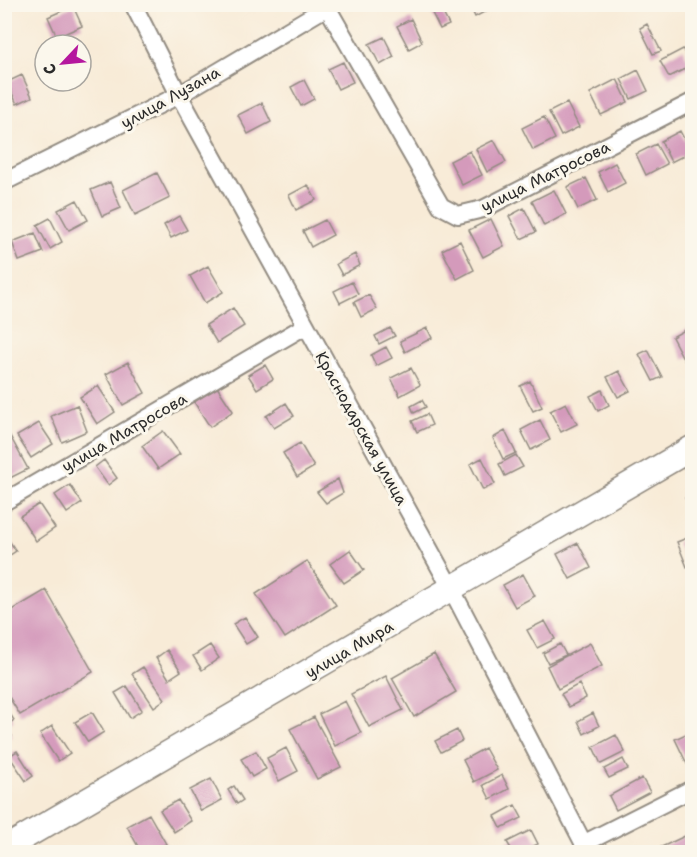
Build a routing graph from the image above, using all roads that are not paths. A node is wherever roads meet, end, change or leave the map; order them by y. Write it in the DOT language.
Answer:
graph roads {
  1 [pos="133,4"];
  2 [pos="329,6"];
  3 [pos="179,96"];
  4 [pos="693,102"];
  5 [pos="4,182"];
  6 [pos="305,326"];
  7 [pos="693,448"];
  8 [pos="4,502"];
  9 [pos="452,590"];
  10 [pos="693,789"];
  11 [pos="586,848"];
  12 [pos="4,849"];
  1 -- 3 [label="street, Краснодарская улица"];
  2 -- 3 [label="street, улица Лузана"];
  2 -- 4 [label="street, улица Матросова"];
  3 -- 5 [label="street, улица Лузана"];
  3 -- 6 [label="street, Краснодарская улица"];
  6 -- 8 [label="street, улица Матросова"];
  6 -- 9 [label="street, Краснодарская улица"];
  7 -- 9 [label="main road, улица Мира"];
  9 -- 11 [label="street, Краснодарская улица"];
  9 -- 12 [label="main road, улица Мира"];
  10 -- 11 [label="street"];
}
